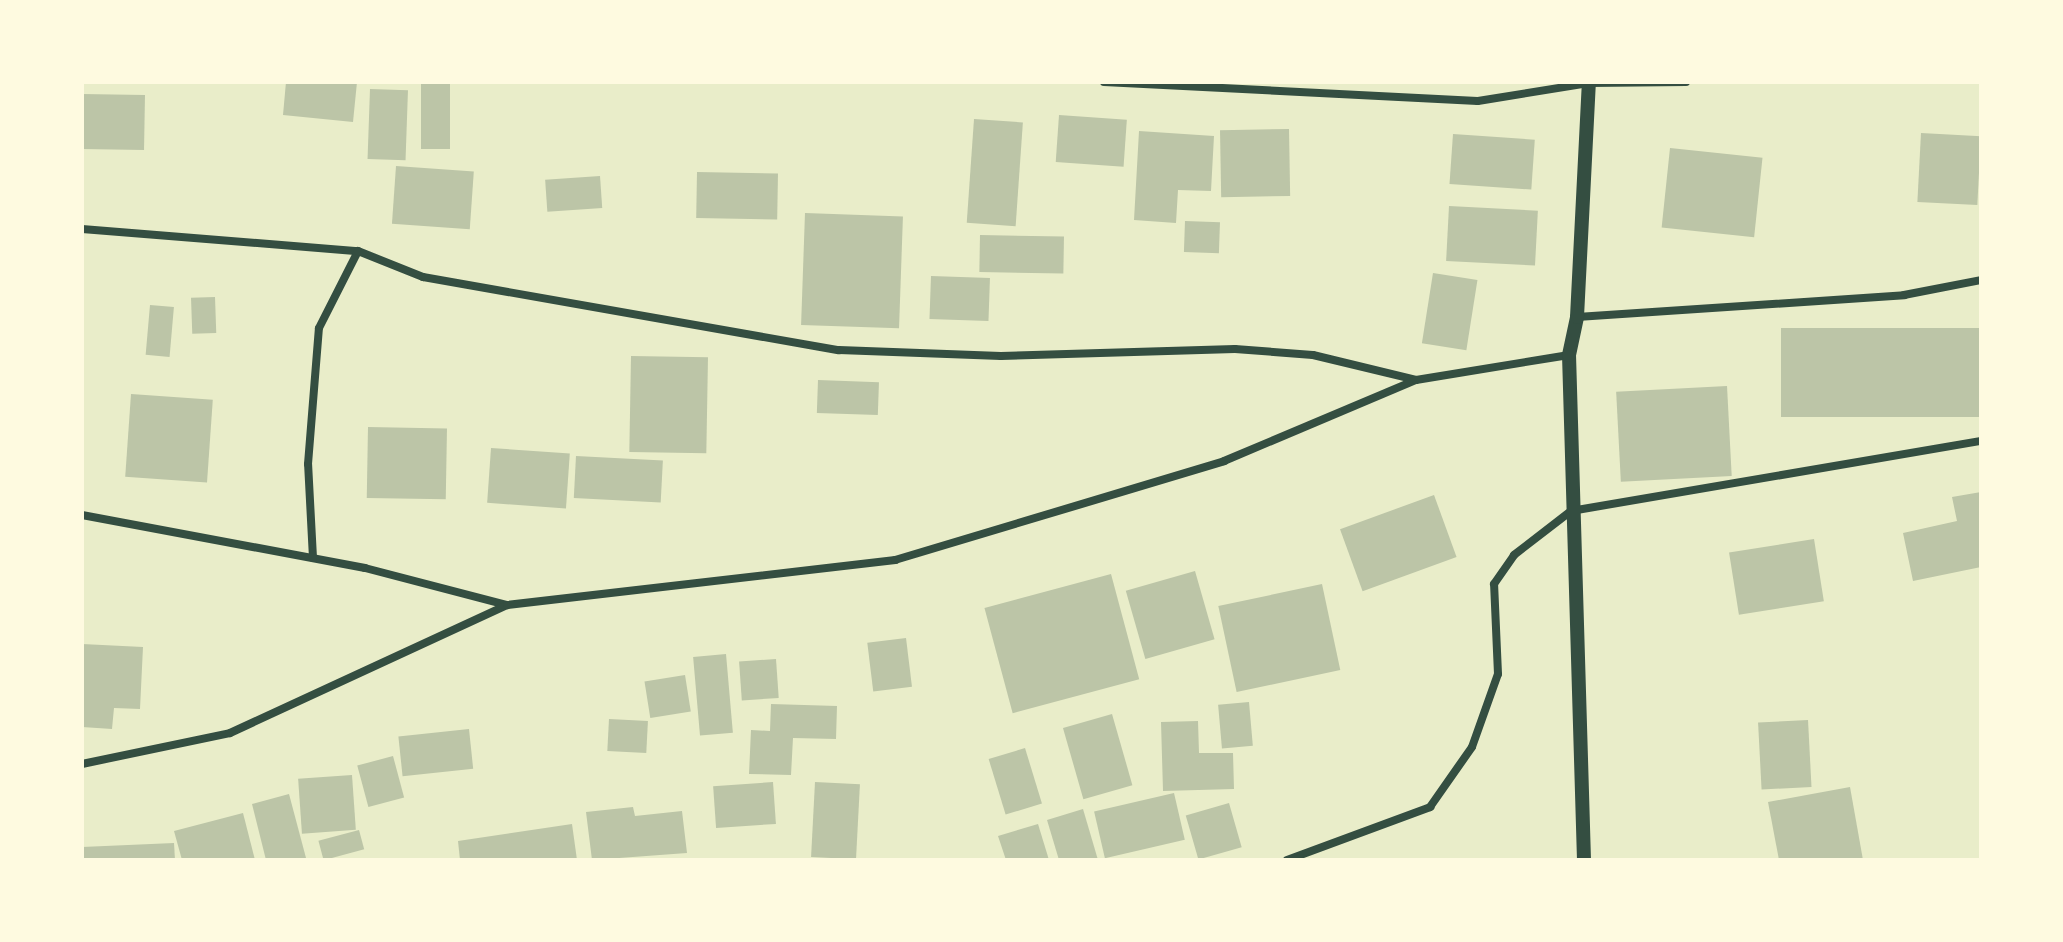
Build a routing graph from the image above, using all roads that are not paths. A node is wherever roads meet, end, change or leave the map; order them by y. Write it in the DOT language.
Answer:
graph roads {
  1 [pos="1104,82"];
  2 [pos="1686,82"];
  3 [pos="1589,83"];
  4 [pos="82,229"];
  5 [pos="358,251"];
  6 [pos="1981,280"];
  7 [pos="1577,317"];
  8 [pos="1569,355"];
  9 [pos="1416,380"];
  10 [pos="1981,441"];
  11 [pos="1571,511"];
  12 [pos="82,515"];
  13 [pos="313,558"];
  14 [pos="507,605"];
  15 [pos="82,764"];
  16 [pos="1287,860"];
  17 [pos="1584,860"];
  1 -- 3 [label="street"];
  2 -- 3 [label="street"];
  3 -- 7 [label="street"];
  4 -- 5 [label="street"];
  5 -- 9 [label="street"];
  5 -- 13 [label="street"];
  6 -- 7 [label="street"];
  7 -- 8 [label="street"];
  8 -- 9 [label="street"];
  8 -- 11 [label="street"];
  9 -- 14 [label="street"];
  10 -- 11 [label="street"];
  11 -- 16 [label="street"];
  11 -- 17 [label="street"];
  12 -- 13 [label="street"];
  13 -- 14 [label="street"];
  14 -- 15 [label="street"];
}
